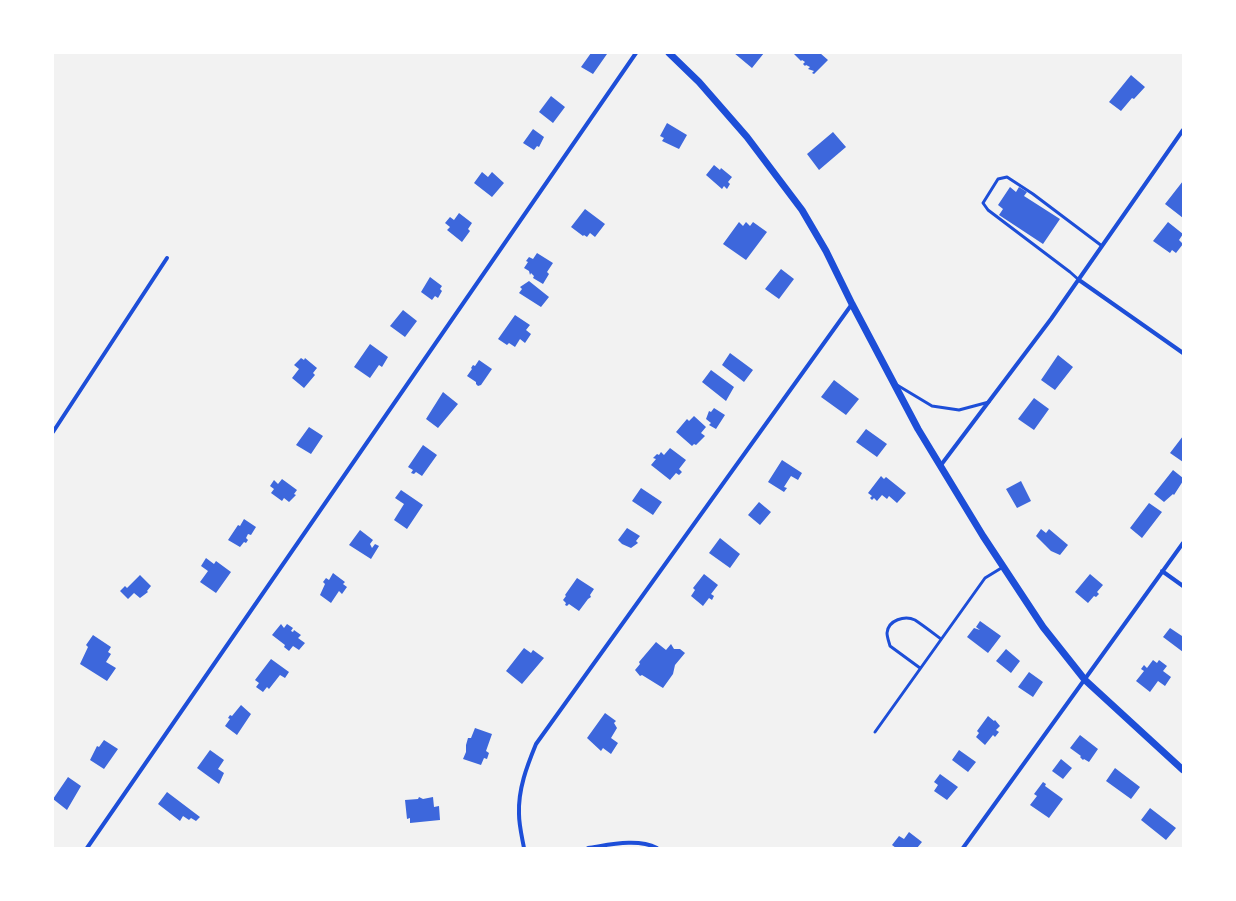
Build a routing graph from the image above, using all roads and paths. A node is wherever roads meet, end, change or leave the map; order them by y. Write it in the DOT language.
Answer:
graph roads {
  1 [pos="636,53"];
  2 [pos="669,53"];
  3 [pos="1183,130"];
  4 [pos="1102,246"];
  5 [pos="167,258"];
  6 [pos="1079,280"];
  7 [pos="852,304"];
  8 [pos="1183,353"];
  9 [pos="894,383"];
  10 [pos="988,402"];
  11 [pos="53,432"];
  12 [pos="941,465"];
  13 [pos="1183,543"];
  14 [pos="1003,567"];
  15 [pos="1162,571"];
  16 [pos="1183,586"];
  17 [pos="941,639"];
  18 [pos="920,668"];
  19 [pos="1085,680"];
  20 [pos="875,732"];
  21 [pos="1183,770"];
  22 [pos="87,848"];
  23 [pos="524,848"];
  24 [pos="588,848"];
  25 [pos="657,848"];
  26 [pos="962,848"];
  1 -- 22 [label="street"];
  2 -- 7 [label="street"];
  3 -- 4 [label="street"];
  4 -- 6 [label="street"];
  4 -- 6 [label="lane"];
  5 -- 11 [label="street"];
  6 -- 8 [label="street"];
  6 -- 10 [label="street"];
  7 -- 9 [label="street"];
  7 -- 23 [label="street"];
  9 -- 10 [label="lane"];
  9 -- 12 [label="street"];
  10 -- 12 [label="street"];
  12 -- 14 [label="street"];
  13 -- 15 [label="street"];
  14 -- 17 [label="lane"];
  14 -- 19 [label="street"];
  15 -- 16 [label="street"];
  15 -- 19 [label="street"];
  17 -- 18 [label="lane"];
  17 -- 18 [label="lane"];
  18 -- 20 [label="lane"];
  19 -- 21 [label="street"];
  19 -- 26 [label="street"];
  24 -- 25 [label="street"];
}
